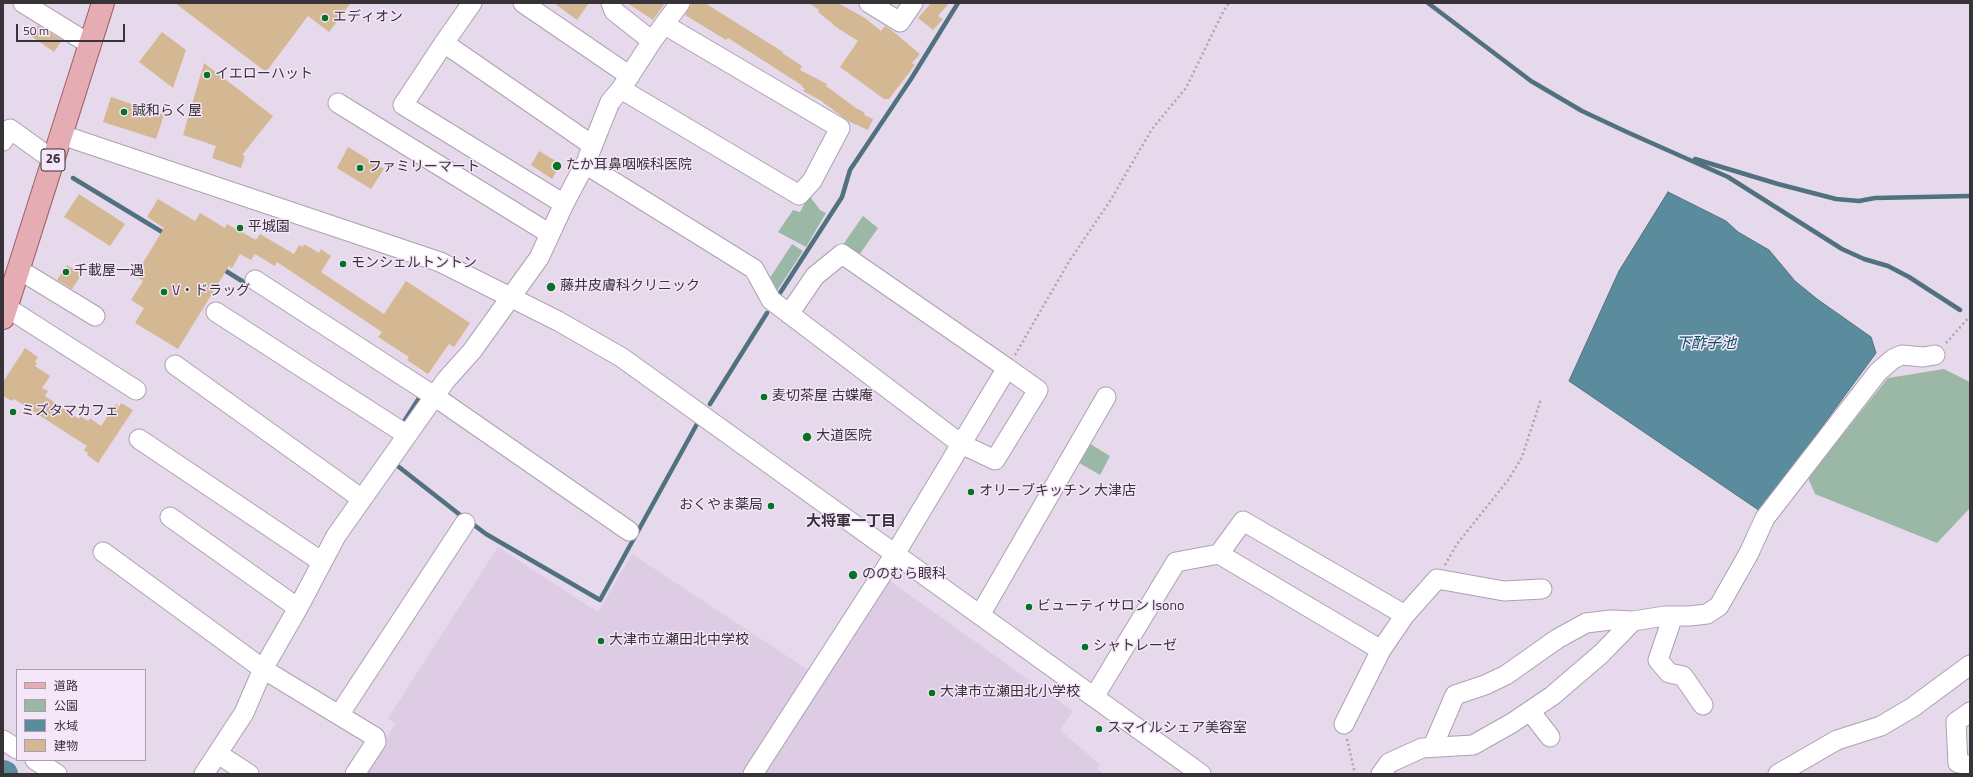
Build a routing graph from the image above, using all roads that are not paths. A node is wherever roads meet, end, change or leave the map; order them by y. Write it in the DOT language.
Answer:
graph roads {
  1 [pos="23,3"];
  2 [pos="103,3"];
  3 [pos="472,3"];
  4 [pos="523,3"];
  5 [pos="612,3"];
  6 [pos="680,3"];
  7 [pos="869,3"];
  8 [pos="913,3"];
  9 [pos="664,25"];
  10 [pos="652,41"];
  11 [pos="444,43"];
  12 [pos="91,45"];
  13 [pos="625,83"];
  14 [pos="338,103"];
  15 [pos="62,135"];
  16 [pos="3,141"];
  17 [pos="592,145"];
  18 [pos="53,160"];
  19 [pos="585,164"];
  20 [pos="564,204"];
  21 [pos="550,234"];
  22 [pos="18,269"];
  23 [pos="255,280"];
  24 [pos="511,296"];
  25 [pos="4,310"];
  26 [pos="216,312"];
  27 [pos="789,314"];
  28 [pos="95,316"];
  29 [pos="1935,355"];
  30 [pos="175,365"];
  31 [pos="1007,368"];
  32 [pos="136,390"];
  33 [pos="434,396"];
  34 [pos="1106,398"];
  35 [pos="407,435"];
  36 [pos="139,439"];
  37 [pos="961,444"];
  38 [pos="362,499"];
  39 [pos="170,517"];
  40 [pos="465,523"];
  41 [pos="629,531"];
  42 [pos="103,552"];
  43 [pos="895,554"];
  44 [pos="1220,554"];
  45 [pos="322,562"];
  46 [pos="1542,589"];
  47 [pos="298,608"];
  48 [pos="980,615"];
  49 [pos="1405,615"];
  50 [pos="1673,616"];
  51 [pos="1633,620"];
  52 [pos="1381,650"];
  53 [pos="1970,664"];
  54 [pos="263,669"];
  55 [pos="1094,698"];
  56 [pos="1703,705"];
  57 [pos="1530,711"];
  58 [pos="1970,712"];
  59 [pos="339,715"];
  60 [pos="1344,724"];
  61 [pos="1550,737"];
  62 [pos="3,740"];
  63 [pos="1433,746"];
  64 [pos="16,747"];
  65 [pos="218,754"];
  66 [pos="36,761"];
  67 [pos="1970,765"];
  68 [pos="56,774"];
  69 [pos="204,774"];
  70 [pos="249,774"];
  71 [pos="355,774"];
  72 [pos="753,774"];
  73 [pos="1200,774"];
  74 [pos="1381,774"];
  75 [pos="1778,774"];
  1 -- 12 [label="street"];
  2 -- 12 [label="main road, 26"];
  3 -- 11 [label="street"];
  4 -- 13 [label="street"];
  5 -- 10 [label="street"];
  6 -- 9 [label="street"];
  7 -- 8 [label="street"];
  9 -- 10 [label="street"];
  9 -- 13 [label="street"];
  10 -- 13 [label="street"];
  11 -- 17 [label="street"];
  11 -- 20 [label="street"];
  12 -- 15 [label="main road, 26"];
  13 -- 17 [label="street"];
  14 -- 21 [label="street"];
  15 -- 18 [label="main road, 26"];
  15 -- 24 [label="street"];
  16 -- 18 [label="street"];
  17 -- 19 [label="street"];
  18 -- 22 [label="main road, 26"];
  19 -- 20 [label="street"];
  19 -- 27 [label="street"];
  20 -- 21 [label="street"];
  21 -- 24 [label="street"];
  22 -- 25 [label="main road, 26"];
  22 -- 28 [label="street"];
  23 -- 33 [label="street"];
  24 -- 33 [label="street"];
  24 -- 43 [label="street"];
  25 -- 32 [label="street"];
  26 -- 35 [label="street"];
  27 -- 31 [label="street"];
  27 -- 37 [label="street"];
  29 -- 50 [label="street"];
  30 -- 38 [label="street"];
  31 -- 37 [label="street"];
  31 -- 37 [label="street"];
  33 -- 35 [label="street"];
  33 -- 41 [label="street"];
  34 -- 48 [label="street"];
  35 -- 38 [label="street"];
  36 -- 45 [label="street"];
  37 -- 43 [label="street"];
  38 -- 45 [label="street"];
  39 -- 47 [label="street"];
  40 -- 59 [label="street"];
  42 -- 54 [label="street"];
  43 -- 48 [label="street"];
  43 -- 72 [label="street"];
  44 -- 49 [label="street"];
  44 -- 52 [label="street"];
  44 -- 55 [label="street"];
  45 -- 47 [label="street"];
  46 -- 49 [label="street"];
  47 -- 54 [label="street"];
  48 -- 55 [label="street"];
  49 -- 52 [label="street"];
  50 -- 51 [label="street"];
  50 -- 56 [label="street"];
  51 -- 57 [label="street"];
  51 -- 63 [label="street"];
  52 -- 60 [label="street"];
  53 -- 75 [label="street"];
  54 -- 59 [label="street"];
  54 -- 65 [label="street"];
  55 -- 73 [label="street"];
  57 -- 61 [label="street"];
  57 -- 63 [label="street"];
  58 -- 67 [label="street"];
  59 -- 71 [label="street"];
  62 -- 64 [label="street"];
  63 -- 74 [label="street"];
  65 -- 69 [label="street"];
  65 -- 70 [label="street"];
  66 -- 68 [label="street"];
}
